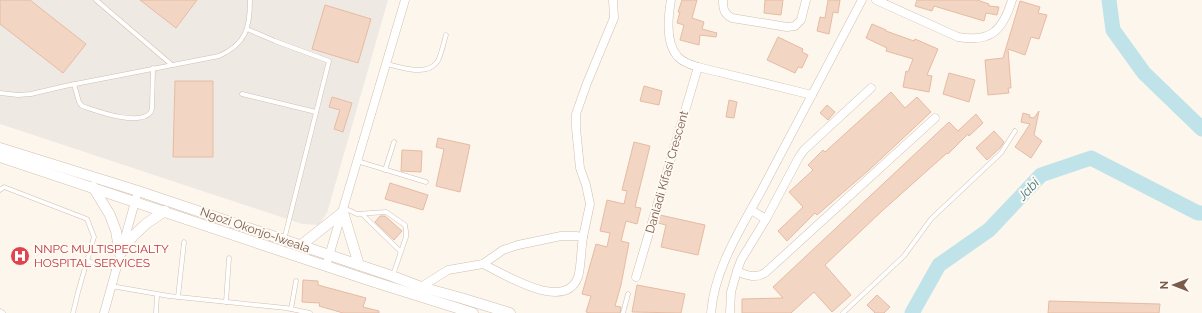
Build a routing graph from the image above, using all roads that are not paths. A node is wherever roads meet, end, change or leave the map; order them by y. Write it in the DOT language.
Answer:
graph roads {
  1 [pos="96,0"];
  2 [pos="250,0"];
  3 [pos="405,0"];
  4 [pos="613,0"];
  5 [pos="671,0"];
  6 [pos="723,0"];
  7 [pos="806,0"];
  8 [pos="862,0"];
  9 [pos="876,0"];
  10 [pos="1012,0"];
  11 [pos="247,28"];
  12 [pos="446,35"];
  13 [pos="386,64"];
  14 [pos="172,65"];
  15 [pos="698,67"];
  16 [pos="153,68"];
  17 [pos="74,84"];
  18 [pos="871,88"];
  19 [pos="0,93"];
  20 [pos="242,94"];
  21 [pos="812,95"];
  22 [pos="316,112"];
  23 [pos="934,118"];
  24 [pos="1015,131"];
  25 [pos="394,142"];
  26 [pos="0,148"];
  27 [pos="0,157"];
  28 [pos="357,161"];
  29 [pos="385,170"];
  30 [pos="426,182"];
  31 [pos="93,187"];
  32 [pos="0,190"];
  33 [pos="136,196"];
  34 [pos="343,210"];
  35 [pos="751,210"];
  36 [pos="165,211"];
  37 [pos="362,214"];
  38 [pos="766,219"];
  39 [pos="583,237"];
  40 [pos="284,240"];
  41 [pos="184,242"];
  42 [pos="300,246"];
  43 [pos="400,251"];
  44 [pos="120,254"];
  45 [pos="330,256"];
  46 [pos="229,258"];
  47 [pos="86,261"];
  48 [pos="483,264"];
  49 [pos="358,265"];
  50 [pos="326,266"];
  51 [pos="116,268"];
  52 [pos="737,271"];
  53 [pos="392,276"];
  54 [pos="636,277"];
  55 [pos="296,281"];
  56 [pos="111,286"];
  57 [pos="421,287"];
  58 [pos="628,294"];
  59 [pos="157,295"];
  60 [pos="178,297"];
  61 [pos="461,298"];
  62 [pos="226,302"];
  63 [pos="291,309"];
  64 [pos="0,311"];
  65 [pos="286,311"];
  66 [pos="458,311"];
  67 [pos="3,313"];
  68 [pos="73,313"];
  69 [pos="104,313"];
  70 [pos="156,313"];
  71 [pos="310,313"];
  72 [pos="474,313"];
  73 [pos="510,313"];
  74 [pos="623,313"];
  75 [pos="711,313"];
  76 [pos="730,313"];
  77 [pos="843,313"];
  1 -- 14 [label="lane"];
  2 -- 11 [label="lane"];
  3 -- 13 [label="street"];
  4 -- 39 [label="street"];
  5 -- 15 [label="street"];
  6 -- 7 [label="street"];
  8 -- 21 [label="street"];
  9 -- 10 [label="street"];
  11 -- 14 [label="lane"];
  11 -- 22 [label="lane"];
  12 -- 13 [label="lane"];
  13 -- 28 [label="street"];
  14 -- 16 [label="lane"];
  15 -- 21 [label="street"];
  15 -- 54 [label="street, Danladi Kifasi Crescent"];
  16 -- 17 [label="lane"];
  16 -- 17 [label="lane"];
  17 -- 19 [label="lane"];
  18 -- 38 [label="street"];
  20 -- 22 [label="lane"];
  21 -- 35 [label="street"];
  22 -- 40 [label="lane"];
  23 -- 52 [label="street"];
  24 -- 77 [label="lane"];
  25 -- 29 [label="lane"];
  26 -- 33 [label="street, Ngozi Okonjo-Iweala"];
  27 -- 31 [label="street, Ngozi Okonjo-Iweala"];
  28 -- 29 [label="lane"];
  28 -- 34 [label="street"];
  29 -- 30 [label="lane"];
  31 -- 33 [label="street, Ngozi Okonjo-Iweala"];
  31 -- 44 [label="street"];
  32 -- 47 [label="lane"];
  33 -- 36 [label="street, Ngozi Okonjo-Iweala"];
  33 -- 40 [label="street, Ngozi Okonjo-Iweala"];
  33 -- 44 [label="street"];
  34 -- 37 [label="lane"];
  34 -- 42 [label="street"];
  34 -- 45 [label="street"];
  34 -- 49 [label="street"];
  35 -- 38 [label="street"];
  35 -- 75 [label="street"];
  36 -- 44 [label="street"];
  36 -- 50 [label="street, Ngozi Okonjo-Iweala"];
  37 -- 43 [label="lane"];
  37 -- 43 [label="lane"];
  38 -- 52 [label="street"];
  39 -- 48 [label="street"];
  39 -- 48 [label="street"];
  40 -- 42 [label="street, Ngozi Okonjo-Iweala"];
  41 -- 60 [label="lane"];
  42 -- 45 [label="street, Ngozi Okonjo-Iweala"];
  43 -- 53 [label="lane"];
  44 -- 51 [label="street"];
  45 -- 49 [label="street, Ngozi Okonjo-Iweala"];
  45 -- 50 [label="street"];
  46 -- 62 [label="lane"];
  47 -- 51 [label="lane"];
  47 -- 68 [label="lane"];
  48 -- 57 [label="street"];
  49 -- 53 [label="street, Ngozi Okonjo-Iweala"];
  50 -- 66 [label="street, Ngozi Okonjo-Iweala"];
  51 -- 56 [label="street"];
  52 -- 76 [label="street"];
  53 -- 57 [label="street, Ngozi Okonjo-Iweala"];
  55 -- 63 [label="lane"];
  56 -- 59 [label="lane"];
  56 -- 69 [label="street"];
  57 -- 61 [label="street, Ngozi Okonjo-Iweala"];
  58 -- 74 [label="lane"];
  59 -- 60 [label="lane"];
  59 -- 70 [label="lane"];
  60 -- 62 [label="lane"];
  61 -- 66 [label="street"];
  61 -- 73 [label="street, Ngozi Okonjo-Iweala"];
  62 -- 65 [label="lane"];
  63 -- 65 [label="lane"];
  63 -- 71 [label="lane"];
  64 -- 67 [label="lane"];
  66 -- 72 [label="street, Ngozi Okonjo-Iweala"];
}
